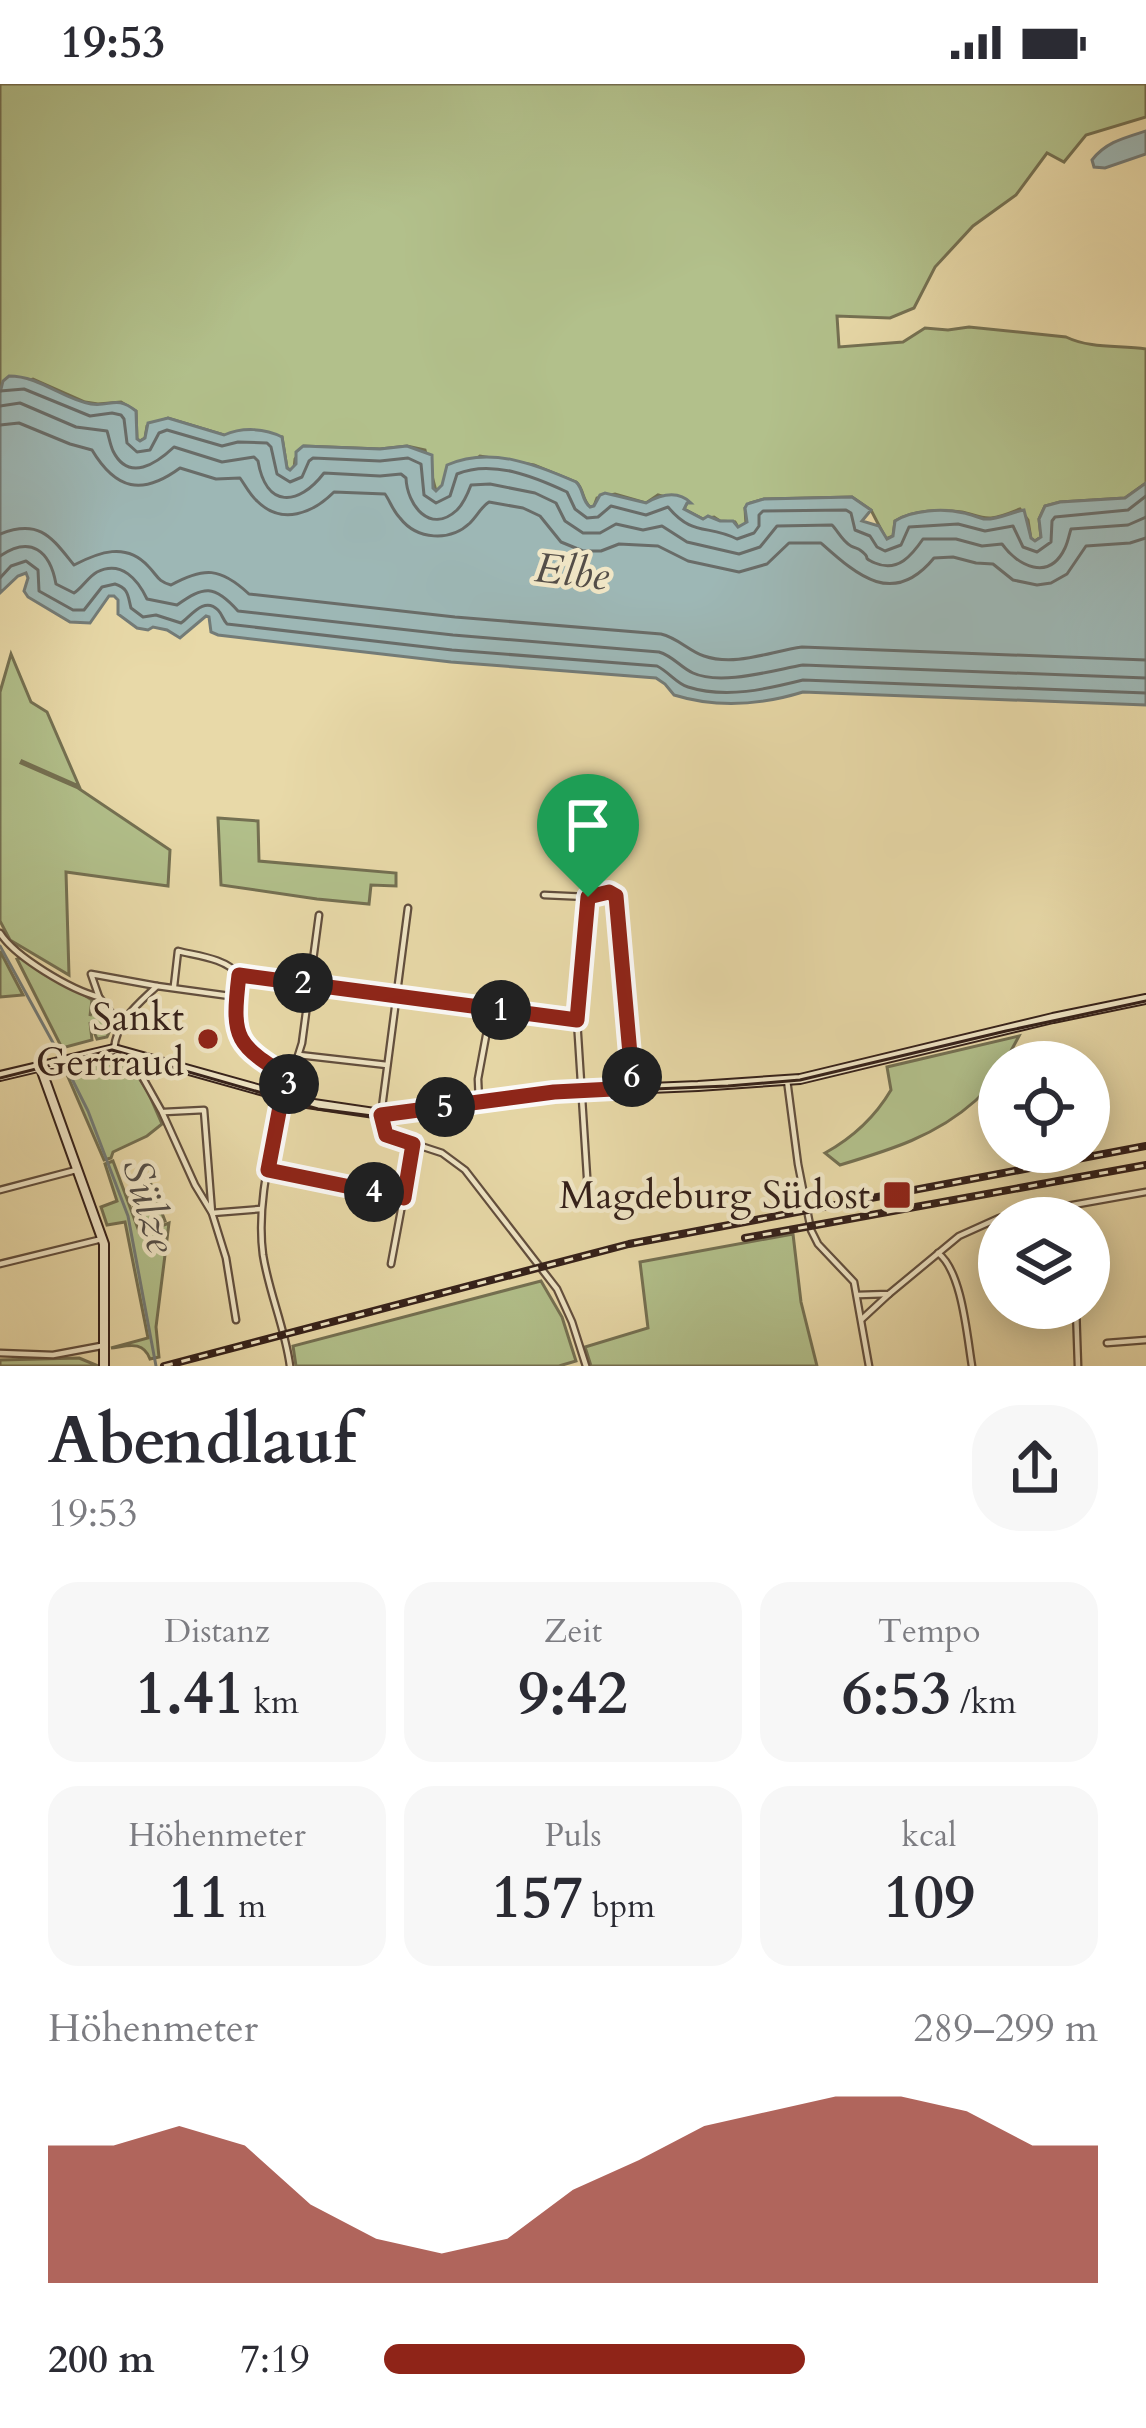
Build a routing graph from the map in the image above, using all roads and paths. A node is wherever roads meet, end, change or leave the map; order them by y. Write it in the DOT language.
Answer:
graph roads {
  1 [pos="544,895"];
  2 [pos="588,897"];
  3 [pos="408,908"];
  4 [pos="319,915"];
  5 [pos="0,933"];
  6 [pos="239,975"];
  7 [pos="310,984"];
  8 [pos="157,986"];
  9 [pos="173,988"];
  10 [pos="397,996"];
  11 [pos="99,997"];
  12 [pos="237,997"];
  13 [pos="1146,999"];
  14 [pos="491,1009"];
  15 [pos="577,1020"];
  16 [pos="120,1024"];
  17 [pos="114,1048"];
  18 [pos="127,1050"];
  19 [pos="299,1055"];
  20 [pos="387,1065"];
  21 [pos="40,1066"];
  22 [pos="0,1076"];
  23 [pos="291,1079"];
  24 [pos="787,1080"];
  25 [pos="633,1088"];
  26 [pos="580,1090"];
  27 [pos="284,1096"];
  28 [pos="479,1102"];
  29 [pos="161,1112"];
  30 [pos="381,1115"];
  31 [pos="413,1144"];
  32 [pos="78,1169"];
  33 [pos="268,1170"];
  34 [pos="0,1190"];
  35 [pos="588,1192"];
  36 [pos="1146,1192"];
  37 [pos="404,1198"];
  38 [pos="1110,1198"];
  39 [pos="261,1209"];
  40 [pos="212,1213"];
  41 [pos="978,1227"];
  42 [pos="102,1239"];
  43 [pos="934,1254"];
  44 [pos="0,1264"];
  45 [pos="391,1264"];
  46 [pos="889,1294"];
  47 [pos="858,1295"];
  48 [pos="236,1320"];
  49 [pos="862,1320"];
  50 [pos="1077,1329"];
  51 [pos="1146,1340"];
  52 [pos="1107,1342"];
  53 [pos="104,1346"];
  54 [pos="0,1353"];
  55 [pos="104,1366"];
  56 [pos="290,1366"];
  57 [pos="586,1366"];
  58 [pos="869,1366"];
  59 [pos="972,1366"];
  60 [pos="1078,1366"];
  1 -- 2 [label="street"];
  2 -- 15 [label="street"];
  2 -- 25 [label="street"];
  3 -- 10 [label="street"];
  4 -- 7 [label="street"];
  5 -- 11 [label="street"];
  6 -- 7 [label="street"];
  6 -- 9 [label="street"];
  6 -- 12 [label="street"];
  7 -- 10 [label="street"];
  7 -- 19 [label="street"];
  8 -- 9 [label="street"];
  8 -- 11 [label="street"];
  8 -- 16 [label="street"];
  9 -- 12 [label="street"];
  10 -- 14 [label="street"];
  10 -- 20 [label="street"];
  11 -- 16 [label="street"];
  12 -- 23 [label="street"];
  13 -- 24 [label="main road"];
  14 -- 15 [label="street"];
  14 -- 28 [label="street"];
  15 -- 26 [label="street"];
  16 -- 17 [label="street"];
  17 -- 18 [label="main road"];
  17 -- 21 [label="main road"];
  18 -- 27 [label="main road"];
  18 -- 29 [label="street"];
  19 -- 20 [label="street"];
  19 -- 23 [label="street"];
  20 -- 30 [label="street"];
  21 -- 22 [label="main road"];
  21 -- 32 [label="main road"];
  23 -- 27 [label="street"];
  24 -- 25 [label="main road"];
  24 -- 47 [label="street"];
  25 -- 26 [label="main road"];
  26 -- 28 [label="main road"];
  26 -- 35 [label="street"];
  27 -- 30 [label="main road"];
  27 -- 33 [label="street"];
  28 -- 30 [label="main road"];
  29 -- 40 [label="street"];
  29 -- 40 [label="street"];
  30 -- 31 [label="street"];
  31 -- 37 [label="street"];
  31 -- 57 [label="street"];
  32 -- 34 [label="street"];
  32 -- 42 [label="main road"];
  33 -- 37 [label="street"];
  33 -- 39 [label="street"];
  36 -- 38 [label="street"];
  37 -- 45 [label="street"];
  39 -- 40 [label="street"];
  39 -- 56 [label="street"];
  40 -- 48 [label="street"];
  41 -- 43 [label="street"];
  42 -- 44 [label="street"];
  42 -- 53 [label="main road"];
  43 -- 46 [label="street"];
  43 -- 59 [label="street"];
  46 -- 47 [label="street"];
  46 -- 49 [label="street"];
  47 -- 49 [label="street"];
  49 -- 58 [label="street"];
  50 -- 60 [label="street"];
  51 -- 52 [label="street"];
  53 -- 54 [label="street"];
  53 -- 55 [label="main road"];
}
